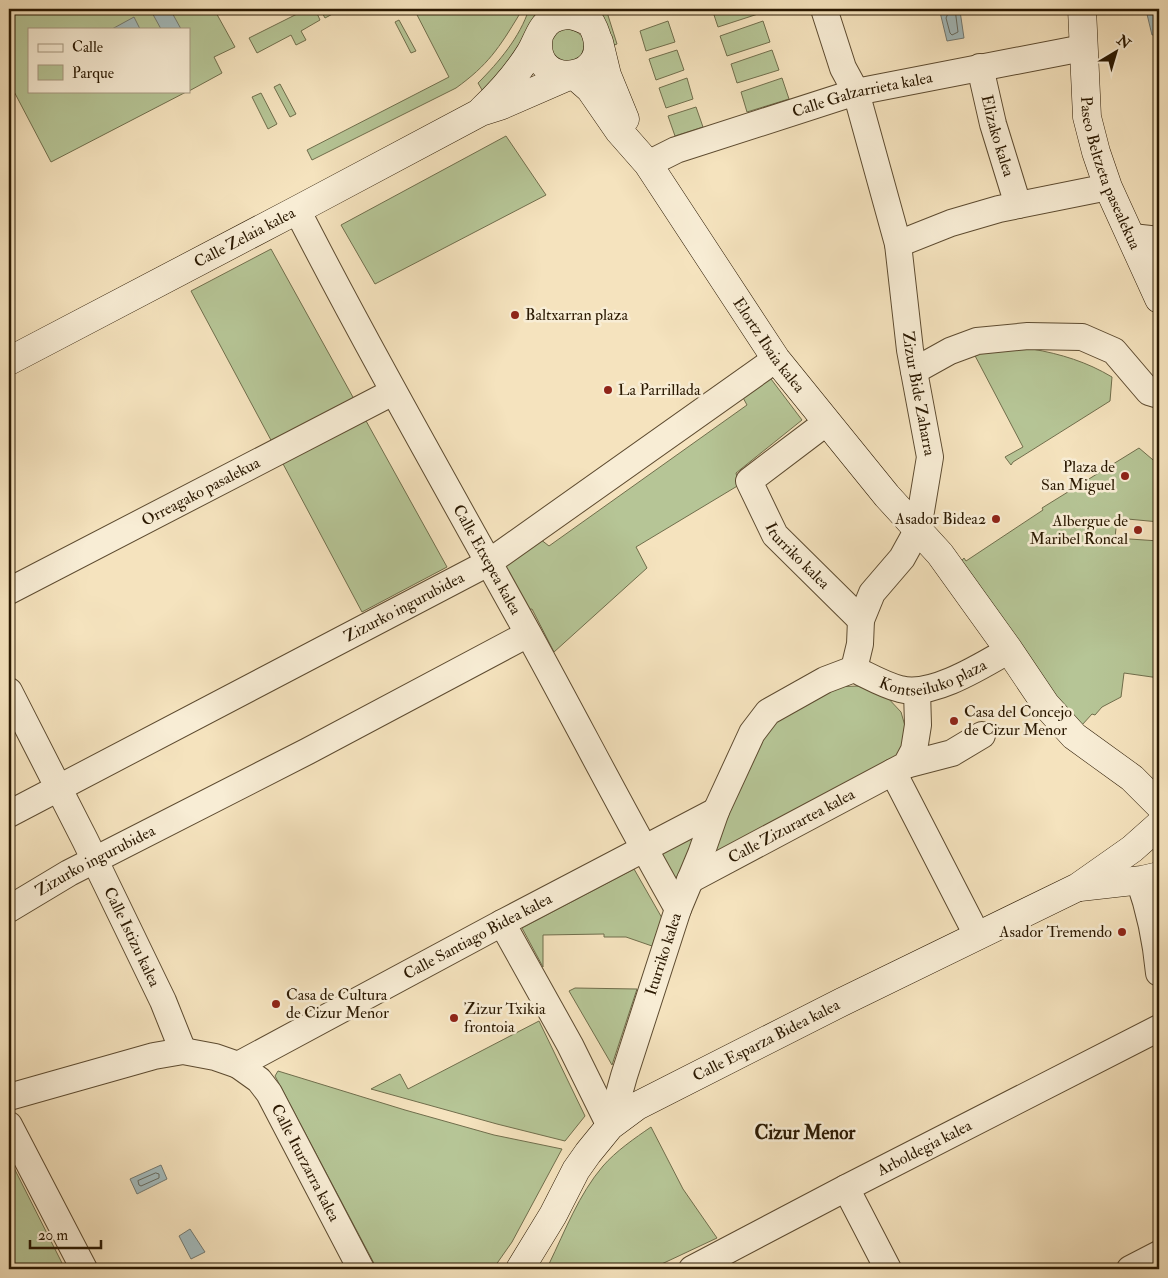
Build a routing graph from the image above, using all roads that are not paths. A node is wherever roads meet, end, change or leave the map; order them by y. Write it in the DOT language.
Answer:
graph roads {
  1 [pos="824,9"];
  2 [pos="1082,9"];
  3 [pos="548,22"];
  4 [pos="592,25"];
  5 [pos="1083,48"];
  6 [pos="980,67"];
  7 [pos="571,75"];
  8 [pos="856,92"];
  9 [pos="481,112"];
  10 [pos="642,156"];
  11 [pos="1108,187"];
  12 [pos="1018,205"];
  13 [pos="297,210"];
  14 [pos="1132,237"];
  15 [pos="1159,240"];
  16 [pos="898,244"];
  17 [pos="1159,299"];
  18 [pos="776,359"];
  19 [pos="9,361"];
  20 [pos="914,370"];
  21 [pos="393,392"];
  22 [pos="1159,395"];
  23 [pos="827,422"];
  24 [pos="918,529"];
  25 [pos="488,563"];
  26 [pos="9,590"];
  27 [pos="861,620"];
  28 [pos="528,634"];
  29 [pos="1009,650"];
  30 [pos="854,670"];
  31 [pos="9,691"];
  32 [pos="917,691"];
  33 [pos="982,735"];
  34 [pos="900,768"];
  35 [pos="60,789"];
  36 [pos="1159,805"];
  37 [pos="716,811"];
  38 [pos="9,814"];
  39 [pos="1156,826"];
  40 [pos="643,848"];
  41 [pos="95,861"];
  42 [pos="1152,876"];
  43 [pos="690,880"];
  44 [pos="1078,887"];
  45 [pos="678,908"];
  46 [pos="9,909"];
  47 [pos="502,923"];
  48 [pos="978,935"];
  49 [pos="1159,973"];
  50 [pos="1159,1028"];
  51 [pos="183,1051"];
  52 [pos="238,1065"];
  53 [pos="9,1097"];
  54 [pos="9,1125"];
  55 [pos="610,1126"];
  56 [pos="846,1188"];
  57 [pos="1159,1254"];
  58 [pos="526,1266"];
  59 [pos="84,1269"];
  60 [pos="361,1269"];
  61 [pos="692,1269"];
  62 [pos="888,1269"];
  63 [pos="1130,1269"];
  1 -- 8 [label="street, Zizur Bide Zaharra"];
  2 -- 5 [label="street, Paseo Beltzeta pasealekua"];
  3 -- 4 [label="street"];
  3 -- 7 [label="street"];
  3 -- 9 [label="street, Calle Zelaia kalea"];
  4 -- 7 [label="street"];
  4 -- 10 [label="street, Elortz Ibaia kalea"];
  5 -- 6 [label="street, Calle Galzarrieta kalea"];
  5 -- 11 [label="street, Paseo Beltzeta pasealekua"];
  6 -- 8 [label="street, Calle Galzarrieta kalea"];
  6 -- 12 [label="street, Elizako kalea"];
  7 -- 9 [label="street, Calle Zelaia kalea"];
  7 -- 10 [label="street, Elortz Ibaia kalea"];
  8 -- 10 [label="street, Calle Galzarrieta kalea"];
  8 -- 16 [label="street, Zizur Bide Zaharra"];
  9 -- 13 [label="street, Calle Zelaia kalea"];
  10 -- 18 [label="street, Elortz Ibaia kalea"];
  11 -- 12 [label="street"];
  11 -- 14 [label="street, Paseo Beltzeta pasealekua"];
  12 -- 16 [label="street"];
  13 -- 19 [label="street, Calle Zelaia kalea"];
  13 -- 21 [label="street, Calle Etxepea kalea"];
  14 -- 15 [label="street"];
  14 -- 17 [label="street, Paseo Beltzeta pasealekua"];
  16 -- 20 [label="street, Zizur Bide Zaharra"];
  18 -- 23 [label="street, Elortz Ibaia kalea"];
  18 -- 25 [label="street, Zizurko ingurubidea"];
  20 -- 22 [label="street"];
  20 -- 24 [label="street, Zizur Bide Zaharra"];
  21 -- 25 [label="street, Calle Etxepea kalea"];
  21 -- 26 [label="street, Orreagako pasalekua"];
  23 -- 24 [label="street, Elortz Ibaia kalea"];
  23 -- 27 [label="street, Iturriko kalea"];
  24 -- 27 [label="street"];
  24 -- 29 [label="street"];
  25 -- 28 [label="street, Calle Etxepea kalea"];
  25 -- 35 [label="street, Zizurko ingurubidea"];
  27 -- 30 [label="street"];
  28 -- 40 [label="street, Calle Etxepea kalea"];
  28 -- 41 [label="street, Zizurko ingurubidea"];
  29 -- 32 [label="street, Kontseiluko plaza"];
  29 -- 36 [label="street"];
  30 -- 32 [label="street, Kontseiluko plaza"];
  30 -- 37 [label="street, Iturriko kalea"];
  31 -- 35 [label="street, Calle Istizu kalea"];
  32 -- 34 [label="street"];
  33 -- 34 [label="street, Calle Zizurartea kalea"];
  34 -- 43 [label="street, Calle Zizurartea kalea"];
  34 -- 48 [label="street"];
  35 -- 38 [label="street, Zizurko ingurubidea"];
  35 -- 41 [label="street, Calle Istizu kalea"];
  37 -- 40 [label="street, Calle Santiago Bidea kalea"];
  37 -- 43 [label="street, Iturriko kalea"];
  39 -- 42 [label="street"];
  39 -- 44 [label="street, Calle Esparza Bidea kalea"];
  40 -- 45 [label="street, Calle Etxepea kalea"];
  40 -- 47 [label="street, Calle Santiago Bidea kalea"];
  41 -- 46 [label="street, Zizurko ingurubidea"];
  41 -- 51 [label="street, Calle Istizu kalea"];
  42 -- 44 [label="street, Calle Esparza Bidea kalea"];
  42 -- 49 [label="street"];
  43 -- 45 [label="street, Iturriko kalea"];
  44 -- 48 [label="street, Calle Esparza Bidea kalea"];
  45 -- 55 [label="street, Iturriko kalea"];
  47 -- 52 [label="street, Calle Santiago Bidea kalea"];
  47 -- 55 [label="street"];
  48 -- 55 [label="street, Calle Esparza Bidea kalea"];
  50 -- 56 [label="street, Arboldegia kalea"];
  51 -- 52 [label="street"];
  51 -- 53 [label="street"];
  52 -- 60 [label="street, Calle Iturzarra kalea"];
  54 -- 59 [label="street"];
  55 -- 58 [label="street, Calle Esparza Bidea kalea"];
  56 -- 61 [label="street, Arboldegia kalea"];
  56 -- 62 [label="street"];
  57 -- 63 [label="street"];
}
